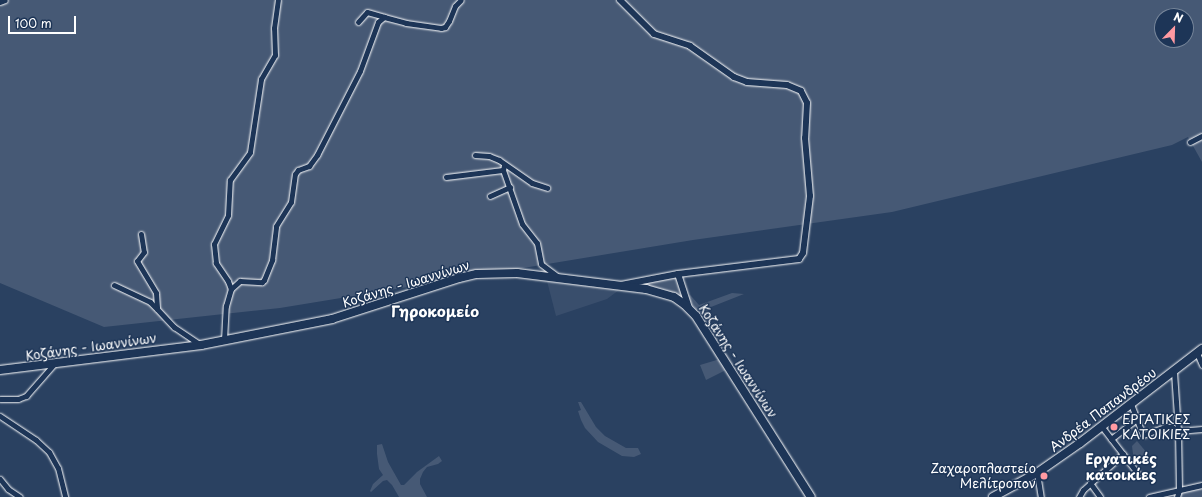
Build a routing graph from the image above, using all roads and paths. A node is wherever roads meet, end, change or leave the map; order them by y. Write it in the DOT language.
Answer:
graph roads {
  1 [pos="5,0"];
  2 [pos="278,0"];
  3 [pos="461,0"];
  4 [pos="620,0"];
  5 [pos="0,2"];
  6 [pos="384,17"];
  7 [pos="358,22"];
  8 [pos="1202,136"];
  9 [pos="1190,142"];
  10 [pos="475,155"];
  11 [pos="504,168"];
  12 [pos="446,177"];
  13 [pos="510,187"];
  14 [pos="547,188"];
  15 [pos="490,196"];
  16 [pos="141,234"];
  17 [pos="678,274"];
  18 [pos="562,279"];
  19 [pos="114,285"];
  20 [pos="617,286"];
  21 [pos="231,289"];
  22 [pos="689,308"];
  23 [pos="157,309"];
  24 [pos="224,340"];
  25 [pos="201,345"];
  26 [pos="1200,351"];
  27 [pos="55,363"];
  28 [pos="1202,365"];
  29 [pos="0,370"];
  30 [pos="1174,372"];
  31 [pos="0,399"];
  32 [pos="1131,404"];
  33 [pos="0,416"];
  34 [pos="1137,419"];
  35 [pos="1102,427"];
  36 [pos="1202,429"];
  37 [pos="1178,431"];
  38 [pos="1111,439"];
  39 [pos="1123,454"];
  40 [pos="1037,473"];
  41 [pos="1138,474"];
  42 [pos="0,479"];
  43 [pos="1090,483"];
  44 [pos="1202,485"];
  45 [pos="1179,490"];
  46 [pos="20,497"];
  47 [pos="65,497"];
  48 [pos="811,497"];
  49 [pos="993,497"];
  50 [pos="1041,497"];
  51 [pos="1079,497"];
  52 [pos="1100,497"];
  53 [pos="1149,497"];
  54 [pos="1177,497"];
  1 -- 5 [label="street"];
  2 -- 21 [label="street"];
  3 -- 6 [label="street"];
  4 -- 17 [label="street"];
  6 -- 7 [label="street"];
  6 -- 21 [label="street"];
  8 -- 9 [label="street"];
  10 -- 11 [label="street"];
  11 -- 12 [label="street"];
  11 -- 13 [label="street"];
  11 -- 14 [label="street"];
  13 -- 15 [label="street"];
  13 -- 18 [label="street"];
  16 -- 23 [label="street"];
  17 -- 20 [label="street"];
  17 -- 22 [label="street"];
  18 -- 20 [label="main road, Κοζάνης - Ιωαννίνων"];
  18 -- 24 [label="main road, Κοζάνης - Ιωαννίνων"];
  19 -- 23 [label="street"];
  20 -- 22 [label="main road, Κοζάνης - Ιωαννίνων"];
  21 -- 24 [label="street"];
  22 -- 48 [label="main road, Κοζάνης - Ιωαννίνων"];
  23 -- 25 [label="street"];
  24 -- 25 [label="main road, Κοζάνης - Ιωαννίνων"];
  25 -- 27 [label="main road, Κοζάνης - Ιωαννίνων"];
  26 -- 28 [label="street"];
  26 -- 30 [label="main road, Ανδρέα Παπανδρέου"];
  27 -- 29 [label="main road, Κοζάνης - Ιωαννίνων"];
  27 -- 31 [label="street"];
  30 -- 32 [label="main road, Ανδρέα Παπανδρέου"];
  30 -- 37 [label="street"];
  32 -- 34 [label="street"];
  32 -- 35 [label="main road, Ανδρέα Παπανδρέου"];
  33 -- 47 [label="street"];
  34 -- 37 [label="street"];
  34 -- 38 [label="street"];
  35 -- 38 [label="street"];
  35 -- 40 [label="main road, Ανδρέα Παπανδρέου"];
  36 -- 37 [label="street"];
  37 -- 45 [label="street"];
  38 -- 39 [label="street"];
  39 -- 41 [label="street"];
  39 -- 43 [label="street"];
  40 -- 49 [label="main road, Ανδρέα Παπανδρέου"];
  40 -- 50 [label="street"];
  42 -- 46 [label="street"];
  43 -- 51 [label="street"];
  43 -- 52 [label="street"];
  44 -- 45 [label="street"];
  45 -- 53 [label="street"];
  45 -- 54 [label="street"];
}
